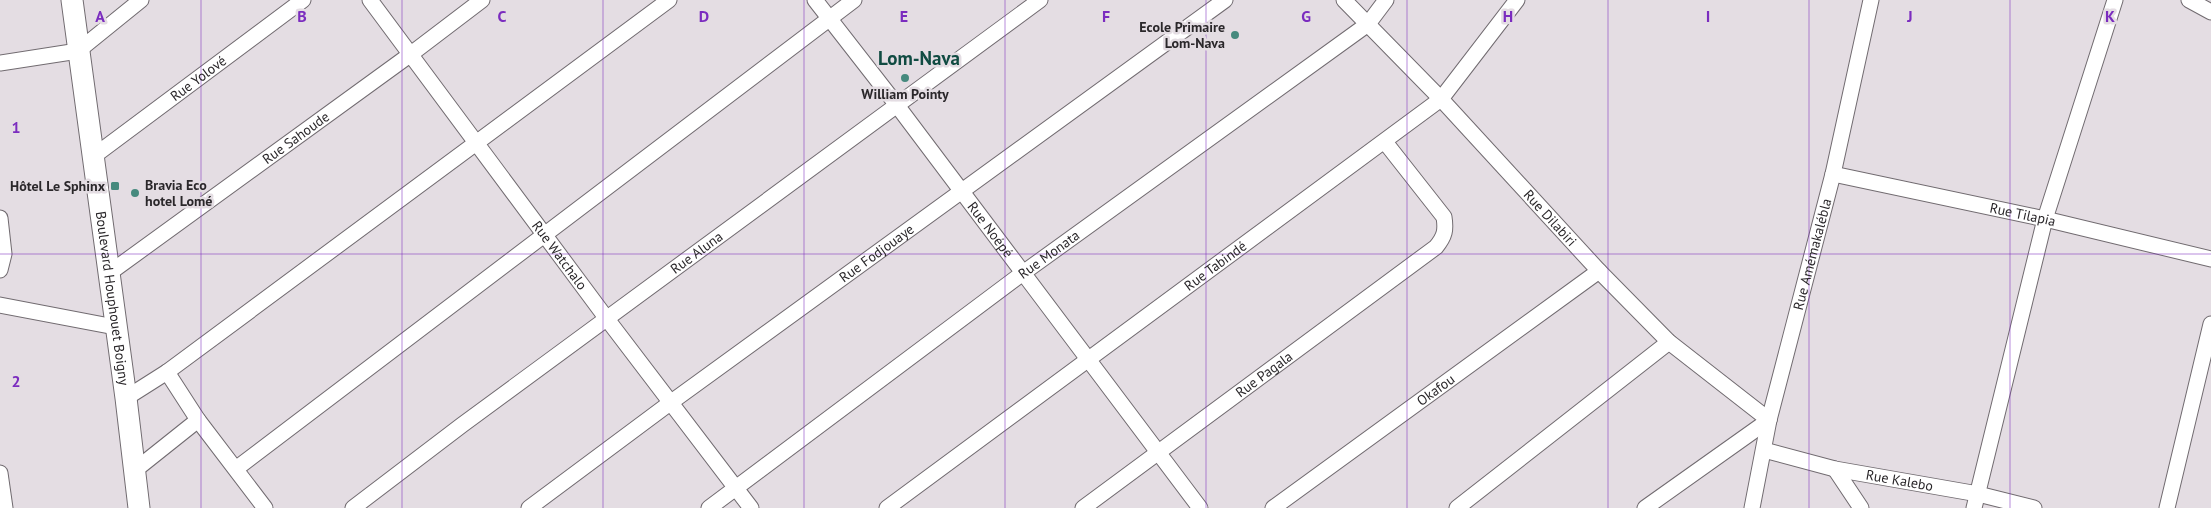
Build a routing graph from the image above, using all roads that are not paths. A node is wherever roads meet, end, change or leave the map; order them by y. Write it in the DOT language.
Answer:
graph roads {
  1 [pos="72,0"];
  2 [pos="141,0"];
  3 [pos="303,0"];
  4 [pos="370,0"];
  5 [pos="482,0"];
  6 [pos="669,0"];
  7 [pos="815,0"];
  8 [pos="854,0"];
  9 [pos="1040,0"];
  10 [pos="1225,0"];
  11 [pos="1344,0"];
  12 [pos="1386,0"];
  13 [pos="1518,0"];
  14 [pos="1871,0"];
  15 [pos="2114,0"];
  16 [pos="2189,0"];
  17 [pos="2211,12"];
  18 [pos="829,18"];
  19 [pos="1368,24"];
  20 [pos="78,51"];
  21 [pos="411,54"];
  22 [pos="0,63"];
  23 [pos="1441,99"];
  24 [pos="896,104"];
  25 [pos="476,141"];
  26 [pos="1385,142"];
  27 [pos="94,156"];
  28 [pos="1833,174"];
  29 [pos="961,191"];
  30 [pos="0,218"];
  31 [pos="2045,219"];
  32 [pos="546,234"];
  33 [pos="2211,259"];
  34 [pos="0,270"];
  35 [pos="1599,271"];
  36 [pos="1023,273"];
  37 [pos="108,274"];
  38 [pos="0,305"];
  39 [pos="607,319"];
  40 [pos="2211,324"];
  41 [pos="115,327"];
  42 [pos="1669,342"];
  43 [pos="1088,360"];
  44 [pos="167,372"];
  45 [pos="126,398"];
  46 [pos="670,403"];
  47 [pos="198,420"];
  48 [pos="1769,420"];
  49 [pos="1764,450"];
  50 [pos="1158,452"];
  51 [pos="236,468"];
  52 [pos="1835,469"];
  53 [pos="134,470"];
  54 [pos="0,473"];
  55 [pos="736,488"];
  56 [pos="1976,501"];
  57 [pos="5,508"];
  58 [pos="139,508"];
  59 [pos="265,508"];
  60 [pos="353,508"];
  61 [pos="529,508"];
  62 [pos="708,508"];
  63 [pos="751,508"];
  64 [pos="887,508"];
  65 [pos="1083,508"];
  66 [pos="1200,508"];
  67 [pos="1273,508"];
  68 [pos="1457,508"];
  69 [pos="1645,508"];
  70 [pos="1752,508"];
  71 [pos="1861,508"];
  72 [pos="2034,508"];
  73 [pos="2167,508"];
  1 -- 20 [label="street, Boulevard Houphouet Boigny"];
  2 -- 20 [label="street"];
  3 -- 27 [label="street, Rue Yolové"];
  4 -- 21 [label="street, Rue Watchalo"];
  5 -- 21 [label="street, Rue Sahoude"];
  6 -- 25 [label="street"];
  7 -- 18 [label="street, Rue Noépé"];
  8 -- 18 [label="street"];
  9 -- 24 [label="street, Rue Aluna"];
  10 -- 29 [label="street, Rue Fodjouaye"];
  11 -- 19 [label="street, Rue Dilabiri"];
  12 -- 19 [label="street, Rue Monata"];
  13 -- 23 [label="street, Rue Tabindé"];
  14 -- 28 [label="street, Rue Amémakalébla"];
  15 -- 31 [label="street"];
  16 -- 17 [label="street"];
  18 -- 24 [label="street, Rue Noépé"];
  18 -- 32 [label="street"];
  19 -- 23 [label="street, Rue Dilabiri"];
  19 -- 36 [label="street, Rue Monata"];
  20 -- 22 [label="street"];
  20 -- 27 [label="street, Boulevard Houphouet Boigny"];
  21 -- 25 [label="street, Rue Watchalo"];
  21 -- 37 [label="street, Rue Sahoude"];
  23 -- 26 [label="street, Rue Tabindé"];
  23 -- 35 [label="street, Rue Dilabiri"];
  24 -- 29 [label="street, Rue Noépé"];
  24 -- 39 [label="street, Rue Aluna"];
  25 -- 32 [label="street, Rue Watchalo"];
  25 -- 44 [label="street"];
  26 -- 43 [label="street, Rue Tabindé"];
  26 -- 50 [label="street, Rue Pagala"];
  27 -- 37 [label="street, Boulevard Houphouet Boigny"];
  28 -- 31 [label="street, Rue Tilapia"];
  28 -- 48 [label="street, Rue Amémakalébla"];
  29 -- 36 [label="street, Rue Noépé"];
  29 -- 46 [label="street, Rue Fodjouaye"];
  30 -- 34 [label="street"];
  31 -- 33 [label="street, Rue Tilapia"];
  31 -- 56 [label="street"];
  32 -- 39 [label="street, Rue Watchalo"];
  32 -- 51 [label="street"];
  35 -- 42 [label="street, Rue Dilabiri"];
  35 -- 67 [label="street, Okafou"];
  36 -- 43 [label="street, Rue Noépé"];
  36 -- 55 [label="street, Rue Monata"];
  37 -- 41 [label="street, Boulevard Houphouet Boigny"];
  38 -- 41 [label="street"];
  39 -- 46 [label="street, Rue Watchalo"];
  39 -- 60 [label="street, Rue Aluna"];
  40 -- 73 [label="street"];
  41 -- 45 [label="street, Boulevard Houphouet Boigny"];
  42 -- 48 [label="street, Rue Dilabiri"];
  42 -- 68 [label="street"];
  43 -- 50 [label="street, Rue Noépé"];
  43 -- 64 [label="street, Rue Tabindé"];
  44 -- 45 [label="street"];
  44 -- 47 [label="street"];
  45 -- 53 [label="street, Boulevard Houphouet Boigny"];
  46 -- 55 [label="street, Rue Watchalo"];
  46 -- 61 [label="street, Rue Fodjouaye"];
  47 -- 51 [label="street"];
  47 -- 53 [label="street"];
  48 -- 49 [label="street, Rue Amémakalébla"];
  48 -- 69 [label="street"];
  49 -- 52 [label="street, Rue Kalebo"];
  49 -- 70 [label="street, Rue Amémakalébla"];
  50 -- 65 [label="street, Rue Pagala"];
  50 -- 66 [label="street, Rue Noépé"];
  51 -- 59 [label="street"];
  52 -- 56 [label="street, Rue Kalebo"];
  52 -- 71 [label="street"];
  53 -- 58 [label="street, Boulevard Houphouet Boigny"];
  54 -- 57 [label="street"];
  55 -- 62 [label="street, Rue Monata"];
  55 -- 63 [label="street, Rue Watchalo"];
  56 -- 72 [label="street, Rue Kalebo"];
}
